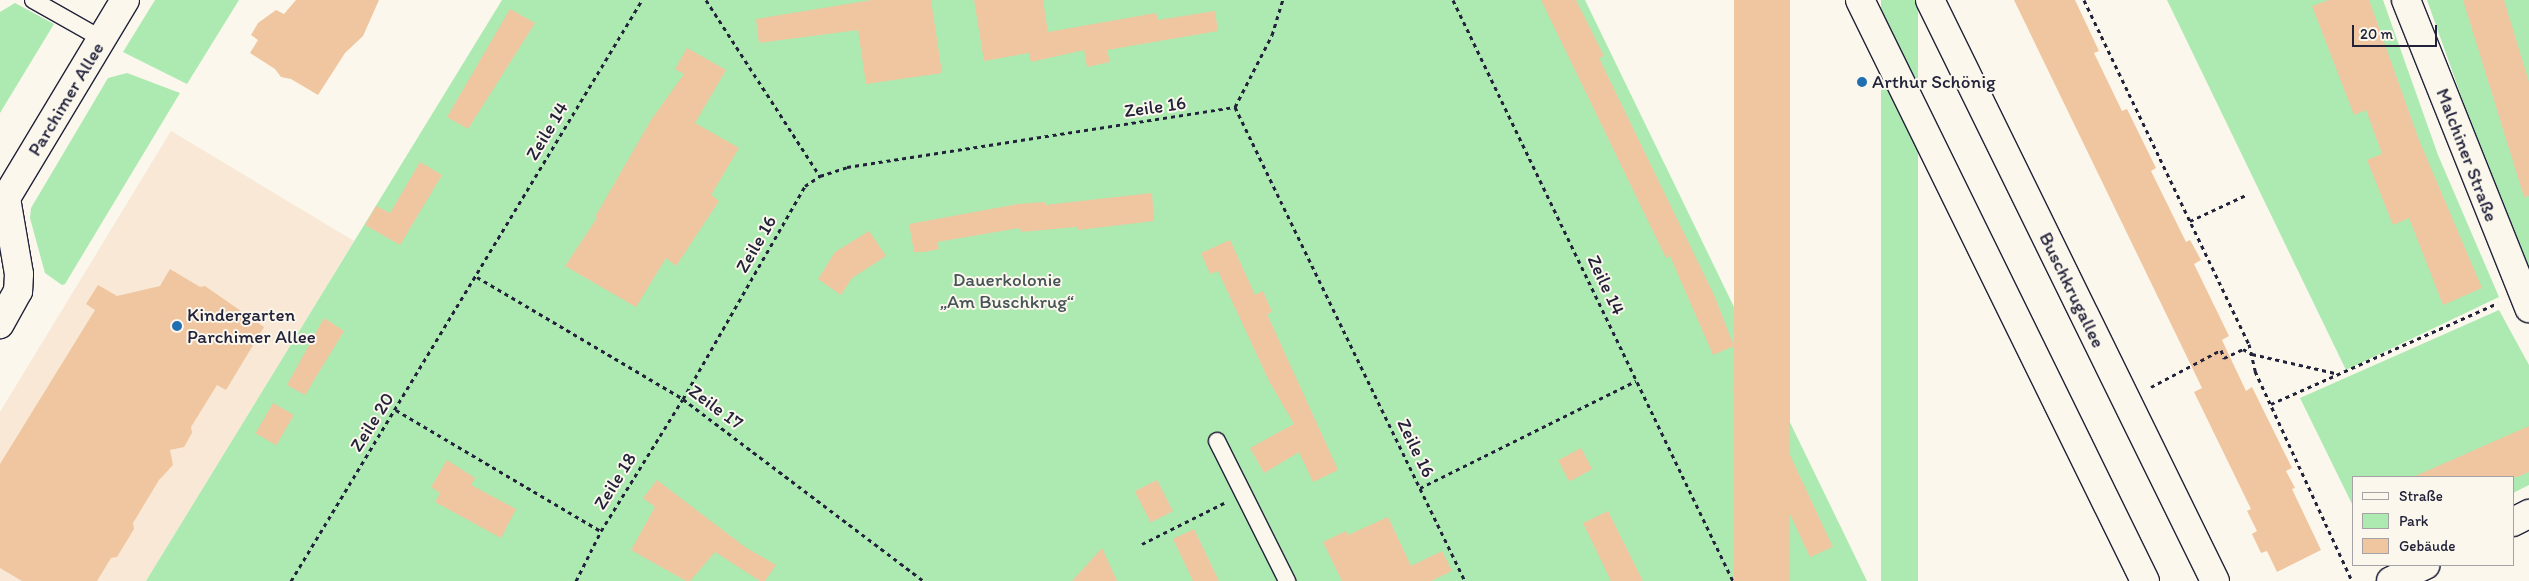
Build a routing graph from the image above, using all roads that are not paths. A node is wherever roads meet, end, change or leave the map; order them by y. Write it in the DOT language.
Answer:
graph roads {
  1 [pos="33,0"];
  2 [pos="125,0"];
  3 [pos="1860,0"];
  4 [pos="1930,0"];
  5 [pos="2406,0"];
  6 [pos="102,39"];
  7 [pos="3,203"];
  8 [pos="2525,301"];
  9 [pos="0,324"];
  10 [pos="1217,442"];
  11 [pos="2529,514"];
  12 [pos="2514,522"];
  13 [pos="2423,566"];
  14 [pos="1287,581"];
  15 [pos="2145,581"];
  16 [pos="2215,581"];
  17 [pos="2391,581"];
  1 -- 6 [label="lane"];
  2 -- 6 [label="main road, Parchimer Allee"];
  3 -- 15 [label="main road"];
  4 -- 16 [label="main road, Buschkrugallee"];
  5 -- 8 [label="main road, Malchiner Straße"];
  6 -- 7 [label="main road, Parchimer Allee"];
  7 -- 9 [label="main road, Parchimer Allee"];
  10 -- 14 [label="lane"];
  11 -- 12 [label="main road"];
  13 -- 17 [label="main road"];
}
